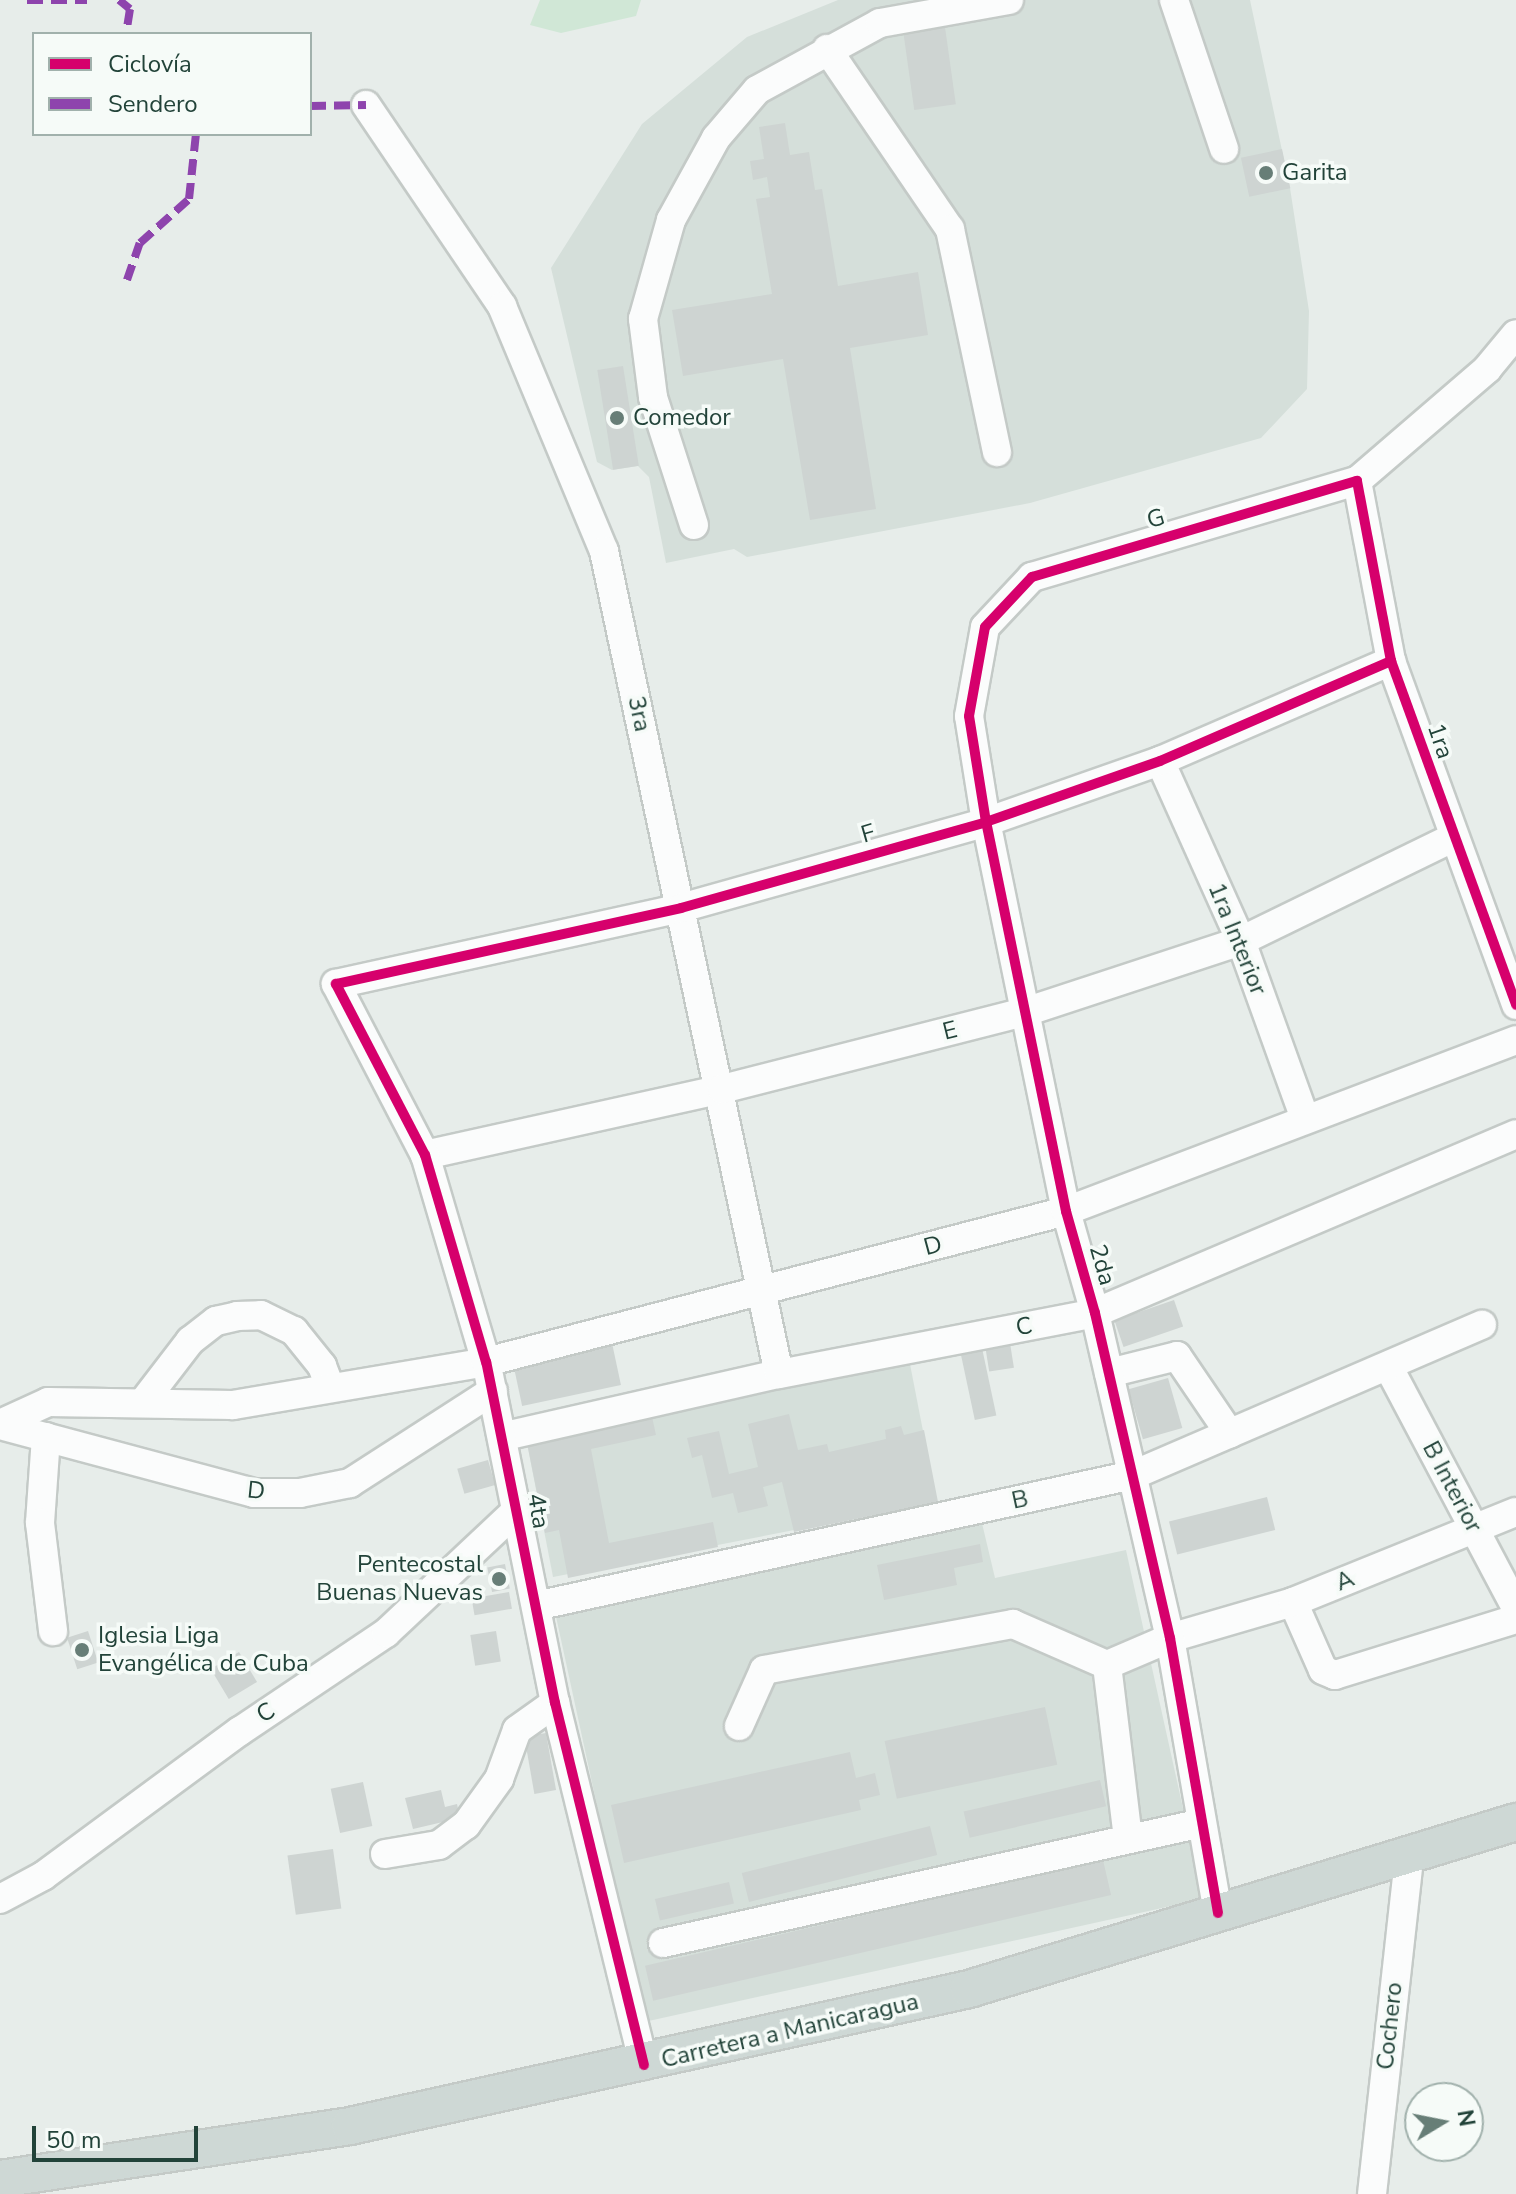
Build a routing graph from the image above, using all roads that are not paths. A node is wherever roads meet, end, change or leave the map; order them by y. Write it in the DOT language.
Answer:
graph roads {
  1 [pos="1009,0"];
  2 [pos="1174,0"];
  3 [pos="827,49"];
  4 [pos="366,105"];
  5 [pos="1224,149"];
  6 [pos="1516,334"];
  7 [pos="997,452"];
  8 [pos="1357,481"];
  9 [pos="694,525"];
  10 [pos="985,627"];
  11 [pos="1391,661"];
  12 [pos="1160,761"];
  13 [pos="986,822"];
  14 [pos="1452,838"];
  15 [pos="681,908"];
  16 [pos="1241,941"];
  17 [pos="336,984"];
  18 [pos="1516,1005"];
  19 [pos="1025,1012"];
  20 [pos="1516,1040"];
  21 [pos="722,1089"];
  22 [pos="1305,1119"];
  23 [pos="1516,1134"];
  24 [pos="425,1155"];
  25 [pos="1066,1211"];
  26 [pos="764,1290"];
  27 [pos="1095,1313"];
  28 [pos="1482,1325"];
  29 [pos="486,1362"];
  30 [pos="1388,1366"];
  31 [pos="1109,1373"];
  32 [pos="779,1374"];
  33 [pos="330,1387"];
  34 [pos="493,1391"];
  35 [pos="144,1401"];
  36 [pos="0,1425"];
  37 [pos="1230,1434"];
  38 [pos="505,1436"];
  39 [pos="46,1437"];
  40 [pos="1133,1475"];
  41 [pos="518,1509"];
  42 [pos="1516,1512"];
  43 [pos="1474,1529"];
  44 [pos="472,1554"];
  45 [pos="526,1565"];
  46 [pos="1293,1602"];
  47 [pos="536,1606"];
  48 [pos="1516,1608"];
  49 [pos="1516,1619"];
  50 [pos="53,1631"];
  51 [pos="1170,1638"];
  52 [pos="1107,1665"];
  53 [pos="555,1703"];
  54 [pos="739,1726"];
  55 [pos="1516,1822"];
  56 [pos="1202,1823"];
  57 [pos="1128,1839"];
  58 [pos="385,1854"];
  59 [pos="1409,1858"];
  60 [pos="0,1899"];
  61 [pos="1218,1913"];
  62 [pos="663,1943"];
  63 [pos="644,2065"];
  64 [pos="0,2179"];
  65 [pos="1372,2194"];
  1 -- 3 [label="street"];
  2 -- 5 [label="street"];
  3 -- 7 [label="street"];
  3 -- 9 [label="street"];
  4 -- 15 [label="street, 3ra"];
  6 -- 8 [label="street"];
  8 -- 10 [label="street, G"];
  8 -- 11 [label="street, 1ra"];
  10 -- 13 [label="street, 2da"];
  11 -- 12 [label="street, F"];
  11 -- 14 [label="street, 1ra"];
  12 -- 13 [label="street, F"];
  12 -- 16 [label="street, 1ra Interior"];
  13 -- 15 [label="street, F"];
  13 -- 19 [label="street, 2da"];
  14 -- 16 [label="street, E"];
  14 -- 18 [label="street, 1ra"];
  15 -- 17 [label="street, F"];
  15 -- 21 [label="street, 3ra"];
  16 -- 19 [label="street, E"];
  16 -- 22 [label="street, 1ra Interior"];
  17 -- 24 [label="street, 4ta"];
  19 -- 21 [label="street, E"];
  19 -- 25 [label="street, 2da"];
  20 -- 22 [label="street, D"];
  21 -- 24 [label="street, E"];
  21 -- 26 [label="street, 3ra"];
  22 -- 25 [label="street, D"];
  23 -- 27 [label="street, C"];
  24 -- 29 [label="street, 4ta"];
  25 -- 26 [label="street, D"];
  25 -- 27 [label="street, 2da"];
  26 -- 29 [label="street, D"];
  26 -- 32 [label="street, 3ra"];
  27 -- 31 [label="street, 2da"];
  27 -- 32 [label="street, C"];
  28 -- 30 [label="street, B"];
  29 -- 33 [label="street, D"];
  29 -- 34 [label="street, 4ta"];
  30 -- 37 [label="street, B"];
  30 -- 43 [label="street, B Interior"];
  31 -- 37 [label="street"];
  31 -- 40 [label="street, 2da"];
  32 -- 38 [label="street, C"];
  33 -- 35 [label="street, D"];
  33 -- 35 [label="street"];
  34 -- 38 [label="street, 4ta"];
  34 -- 39 [label="street, D"];
  35 -- 36 [label="street, D"];
  36 -- 39 [label="street, D"];
  37 -- 40 [label="street, B"];
  38 -- 41 [label="street, 4ta"];
  39 -- 50 [label="street"];
  40 -- 47 [label="street, B"];
  40 -- 51 [label="street, 2da"];
  41 -- 44 [label="street, C"];
  41 -- 45 [label="street, 4ta"];
  42 -- 43 [label="street, A"];
  43 -- 46 [label="street, A"];
  43 -- 48 [label="street, B Interior"];
  44 -- 45 [label="street"];
  44 -- 60 [label="street, C"];
  45 -- 47 [label="street, 4ta"];
  46 -- 49 [label="street"];
  46 -- 51 [label="street, A"];
  47 -- 53 [label="street, 4ta"];
  51 -- 52 [label="street, A"];
  51 -- 56 [label="street, 2da"];
  52 -- 54 [label="street"];
  52 -- 57 [label="street"];
  53 -- 58 [label="street"];
  53 -- 63 [label="street, 4ta"];
  55 -- 59 [label="main road, Carretera a Manicaragua"];
  56 -- 57 [label="street"];
  56 -- 61 [label="street, 2da"];
  57 -- 62 [label="street"];
  59 -- 61 [label="main road, Carretera a Manicaragua"];
  59 -- 65 [label="street, Cochero"];
  61 -- 63 [label="main road, Carretera a Manicaragua"];
  63 -- 64 [label="main road, Carretera a Manicaragua"];
}
